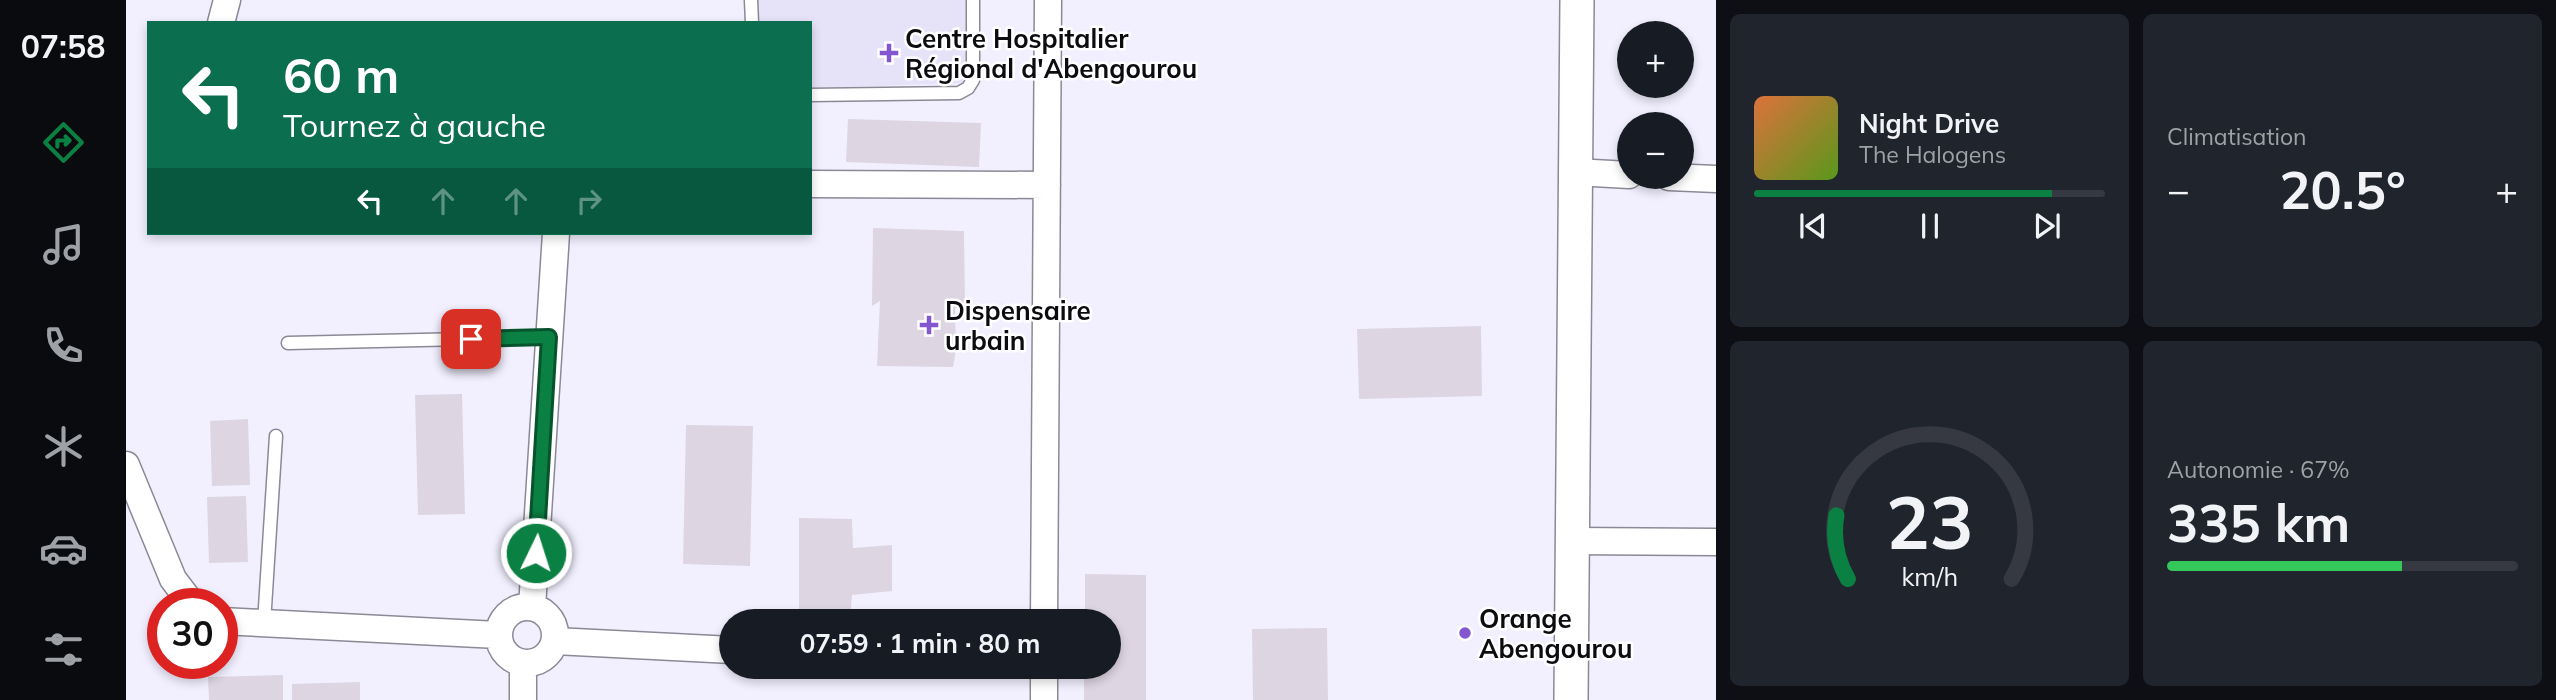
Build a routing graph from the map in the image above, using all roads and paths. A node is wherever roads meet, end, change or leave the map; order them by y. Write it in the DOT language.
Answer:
graph roads {
  1 [pos="227,0"];
  2 [pos="751,0"];
  3 [pos="973,0"];
  4 [pos="1048,0"];
  5 [pos="1577,0"];
  6 [pos="222,21"];
  7 [pos="752,21"];
  8 [pos="812,95"];
  9 [pos="1575,172"];
  10 [pos="1617,174"];
  11 [pos="1694,178"];
  12 [pos="1716,179"];
  13 [pos="812,184"];
  14 [pos="1047,185"];
  15 [pos="556,235"];
  16 [pos="549,337"];
  17 [pos="288,343"];
  18 [pos="276,436"];
  19 [pos="126,466"];
  20 [pos="1572,541"];
  21 [pos="1716,542"];
  22 [pos="180,588"];
  23 [pos="532,607"];
  24 [pos="1044,609"];
  25 [pos="238,621"];
  26 [pos="264,622"];
  27 [pos="498,635"];
  28 [pos="555,641"];
  29 [pos="719,649"];
  30 [pos="523,664"];
  31 [pos="1044,679"];
  32 [pos="523,700"];
  33 [pos="1044,700"];
  34 [pos="1571,700"];
  1 -- 6 [label="street"];
  2 -- 7 [label="lane"];
  3 -- 8 [label="lane"];
  4 -- 14 [label="street"];
  5 -- 9 [label="street"];
  9 -- 10 [label="street"];
  9 -- 20 [label="street"];
  11 -- 12 [label="street"];
  13 -- 14 [label="street"];
  14 -- 24 [label="street"];
  15 -- 16 [label="street"];
  16 -- 17 [label="lane"];
  16 -- 23 [label="street"];
  18 -- 26 [label="lane"];
  19 -- 22 [label="street"];
  20 -- 21 [label="street"];
  20 -- 34 [label="street"];
  23 -- 27 [label="street"];
  23 -- 28 [label="street"];
  25 -- 26 [label="street"];
  26 -- 27 [label="street"];
  27 -- 30 [label="street"];
  28 -- 29 [label="street"];
  28 -- 30 [label="street"];
  30 -- 32 [label="street"];
  31 -- 33 [label="street"];
}
